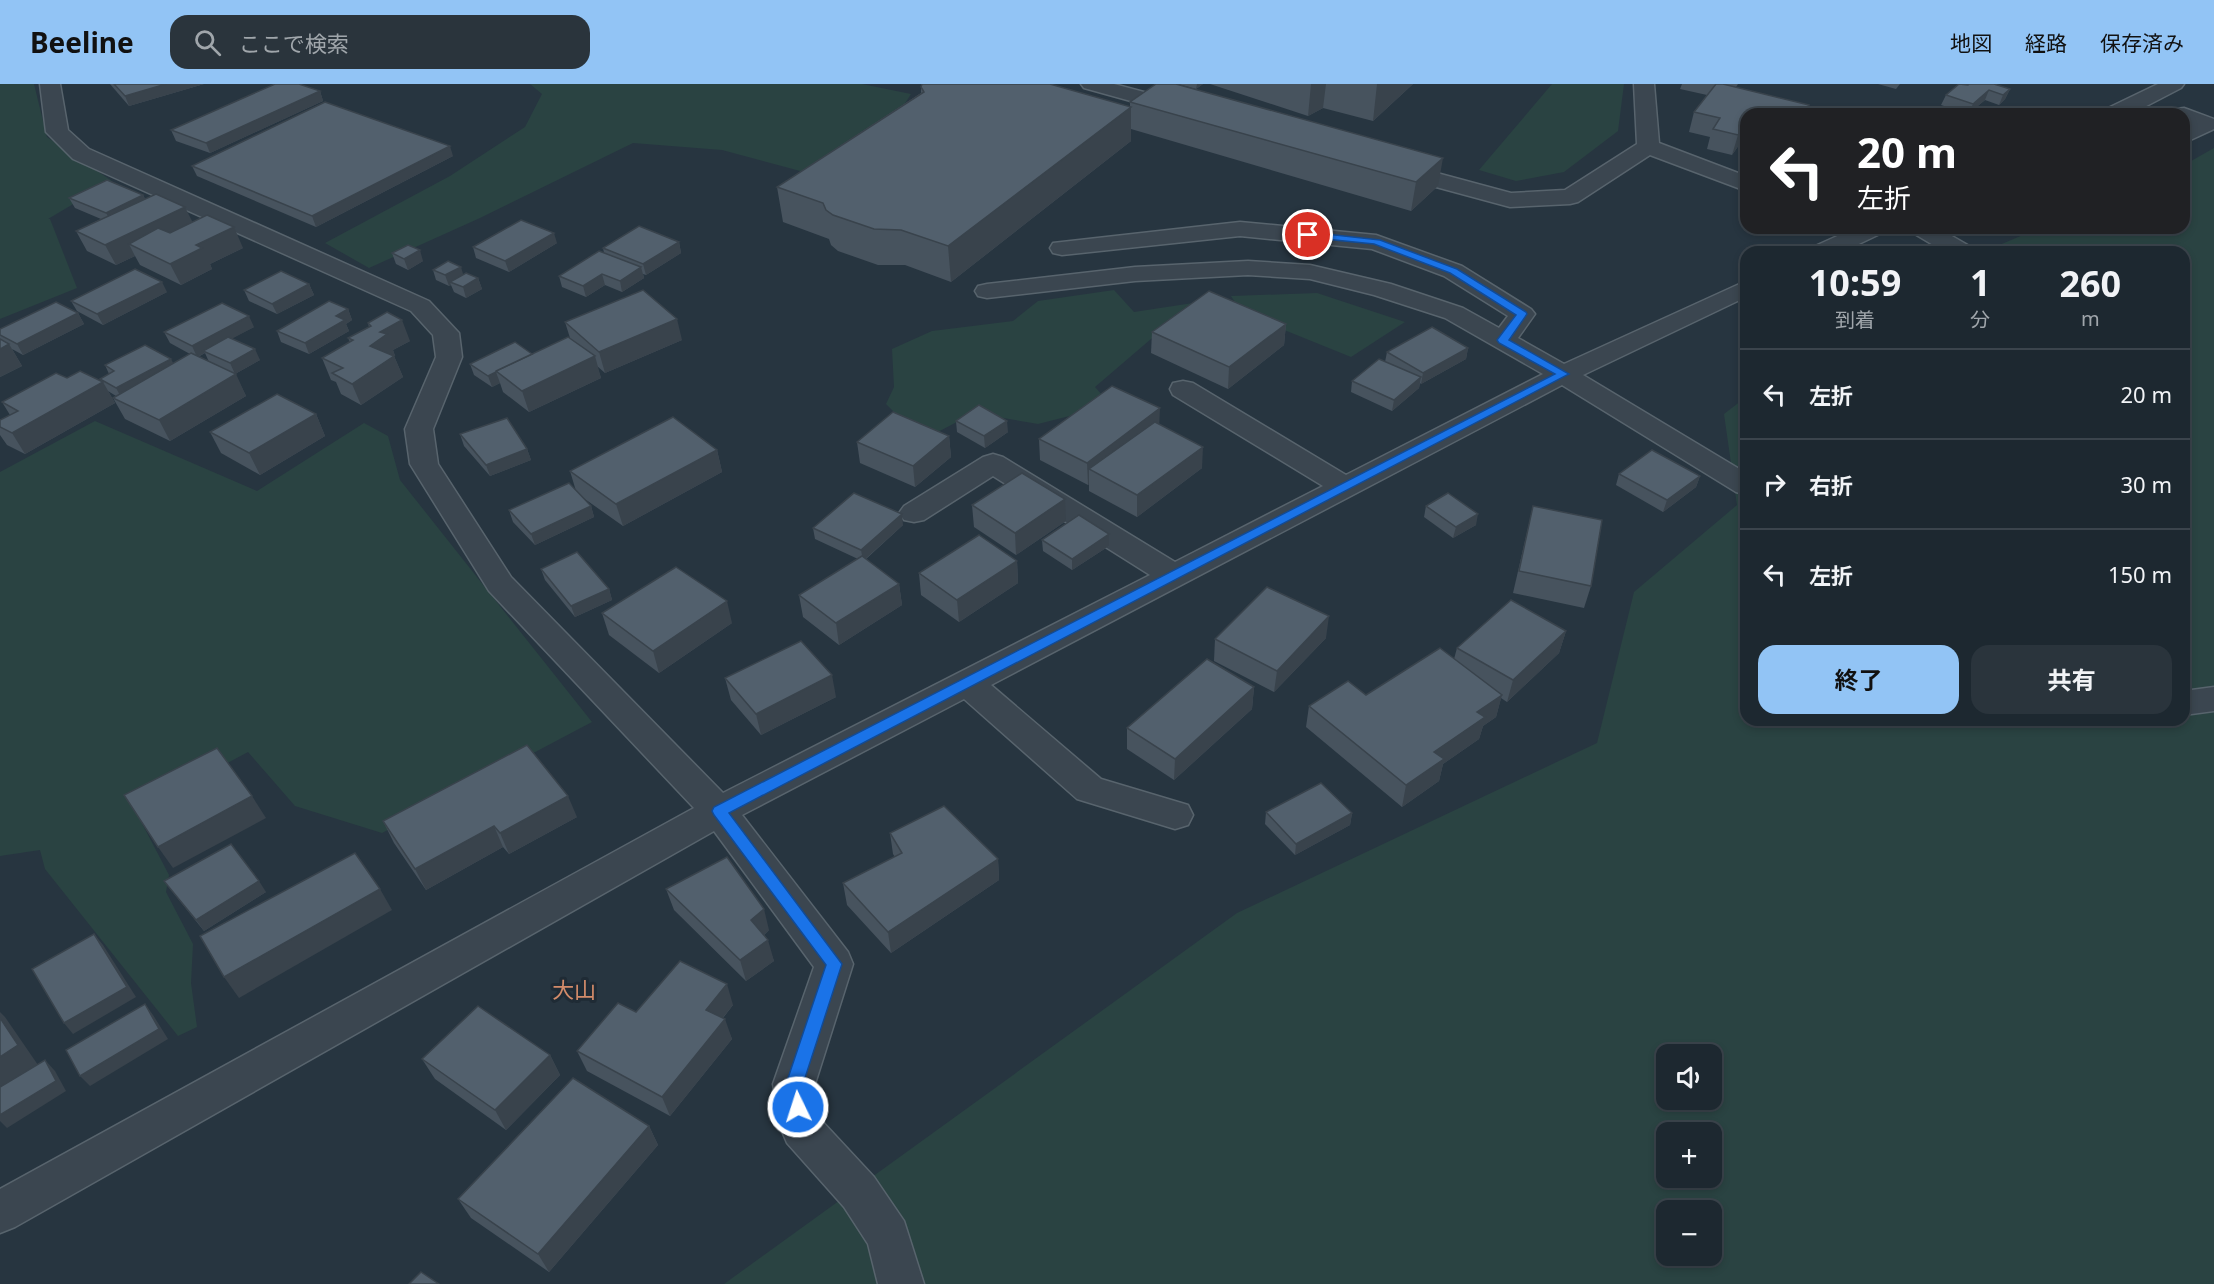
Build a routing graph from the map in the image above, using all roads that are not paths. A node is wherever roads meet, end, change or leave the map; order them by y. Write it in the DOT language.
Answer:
graph roads {
  1 [pos="50,84"];
  2 [pos="1091,84"];
  3 [pos="1644,84"];
  4 [pos="2174,84"];
  5 [pos="2145,98"];
  6 [pos="2126,108"];
  7 [pos="2169,108"];
  8 [pos="1204,115"];
  9 [pos="2190,116"];
  10 [pos="2190,133"];
  11 [pos="1648,147"];
  12 [pos="1374,162"];
  13 [pos="1740,182"];
  14 [pos="1860,234"];
  15 [pos="1931,234"];
  16 [pos="1835,246"];
  17 [pos="1952,246"];
  18 [pos="1062,248"];
  19 [pos="987,291"];
  20 [pos="1740,291"];
  21 [pos="1503,340"];
  22 [pos="1563,374"];
  23 [pos="1183,389"];
  24 [pos="1740,482"];
  25 [pos="1347,488"];
  26 [pos="914,513"];
  27 [pos="1175,576"];
  28 [pos="968,683"];
  29 [pos="719,811"];
  30 [pos="1174,815"];
  31 [pos="0,1212"];
  32 [pos="902,1284"];
  1 -- 29 [label="street"];
  2 -- 8 [label="street"];
  3 -- 11 [label="street"];
  4 -- 5 [label="street"];
  5 -- 6 [label="street"];
  5 -- 7 [label="street"];
  9 -- 10 [label="street"];
  11 -- 12 [label="street"];
  11 -- 13 [label="street"];
  14 -- 16 [label="street"];
  15 -- 17 [label="street"];
  18 -- 21 [label="street"];
  19 -- 21 [label="street"];
  20 -- 22 [label="street"];
  21 -- 22 [label="street"];
  22 -- 24 [label="street"];
  22 -- 25 [label="street"];
  23 -- 25 [label="street"];
  25 -- 27 [label="street"];
  26 -- 27 [label="street"];
  27 -- 28 [label="street"];
  28 -- 29 [label="street"];
  28 -- 30 [label="street"];
  29 -- 31 [label="street"];
  29 -- 32 [label="street"];
}
